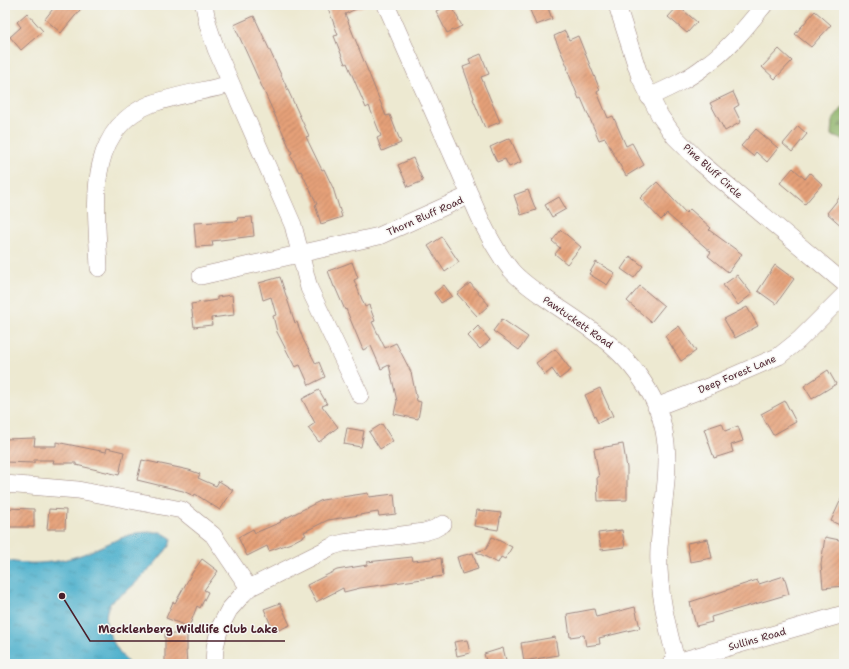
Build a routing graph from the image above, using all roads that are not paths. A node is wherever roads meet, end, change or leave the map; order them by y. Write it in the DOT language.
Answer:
graph roads {
  1 [pos="204,5"];
  2 [pos="386,5"];
  3 [pos="617,5"];
  4 [pos="764,5"];
  5 [pos="231,84"];
  6 [pos="649,97"];
  7 [pos="470,195"];
  8 [pos="300,254"];
  9 [pos="99,268"];
  10 [pos="201,276"];
  11 [pos="844,283"];
  12 [pos="844,295"];
  13 [pos="360,395"];
  14 [pos="656,407"];
  15 [pos="5,484"];
  16 [pos="443,524"];
  17 [pos="249,588"];
  18 [pos="844,614"];
  19 [pos="674,663"];
  20 [pos="214,664"];
  1 -- 5 [label="street"];
  2 -- 7 [label="street, Pawtuckett Road"];
  3 -- 6 [label="street, Pine Bluff Circle"];
  4 -- 6 [label="street"];
  5 -- 8 [label="street"];
  5 -- 9 [label="street"];
  6 -- 11 [label="street, Pine Bluff Circle"];
  7 -- 8 [label="street, Thorn Bluff Road"];
  7 -- 14 [label="street, Pawtuckett Road"];
  8 -- 10 [label="street, Thorn Bluff Road"];
  8 -- 13 [label="street"];
  12 -- 14 [label="street, Deep Forest Lane"];
  14 -- 19 [label="street, Pawtuckett Road"];
  15 -- 17 [label="street"];
  16 -- 17 [label="street"];
  17 -- 20 [label="street"];
  18 -- 19 [label="street, Sullins Road"];
}
